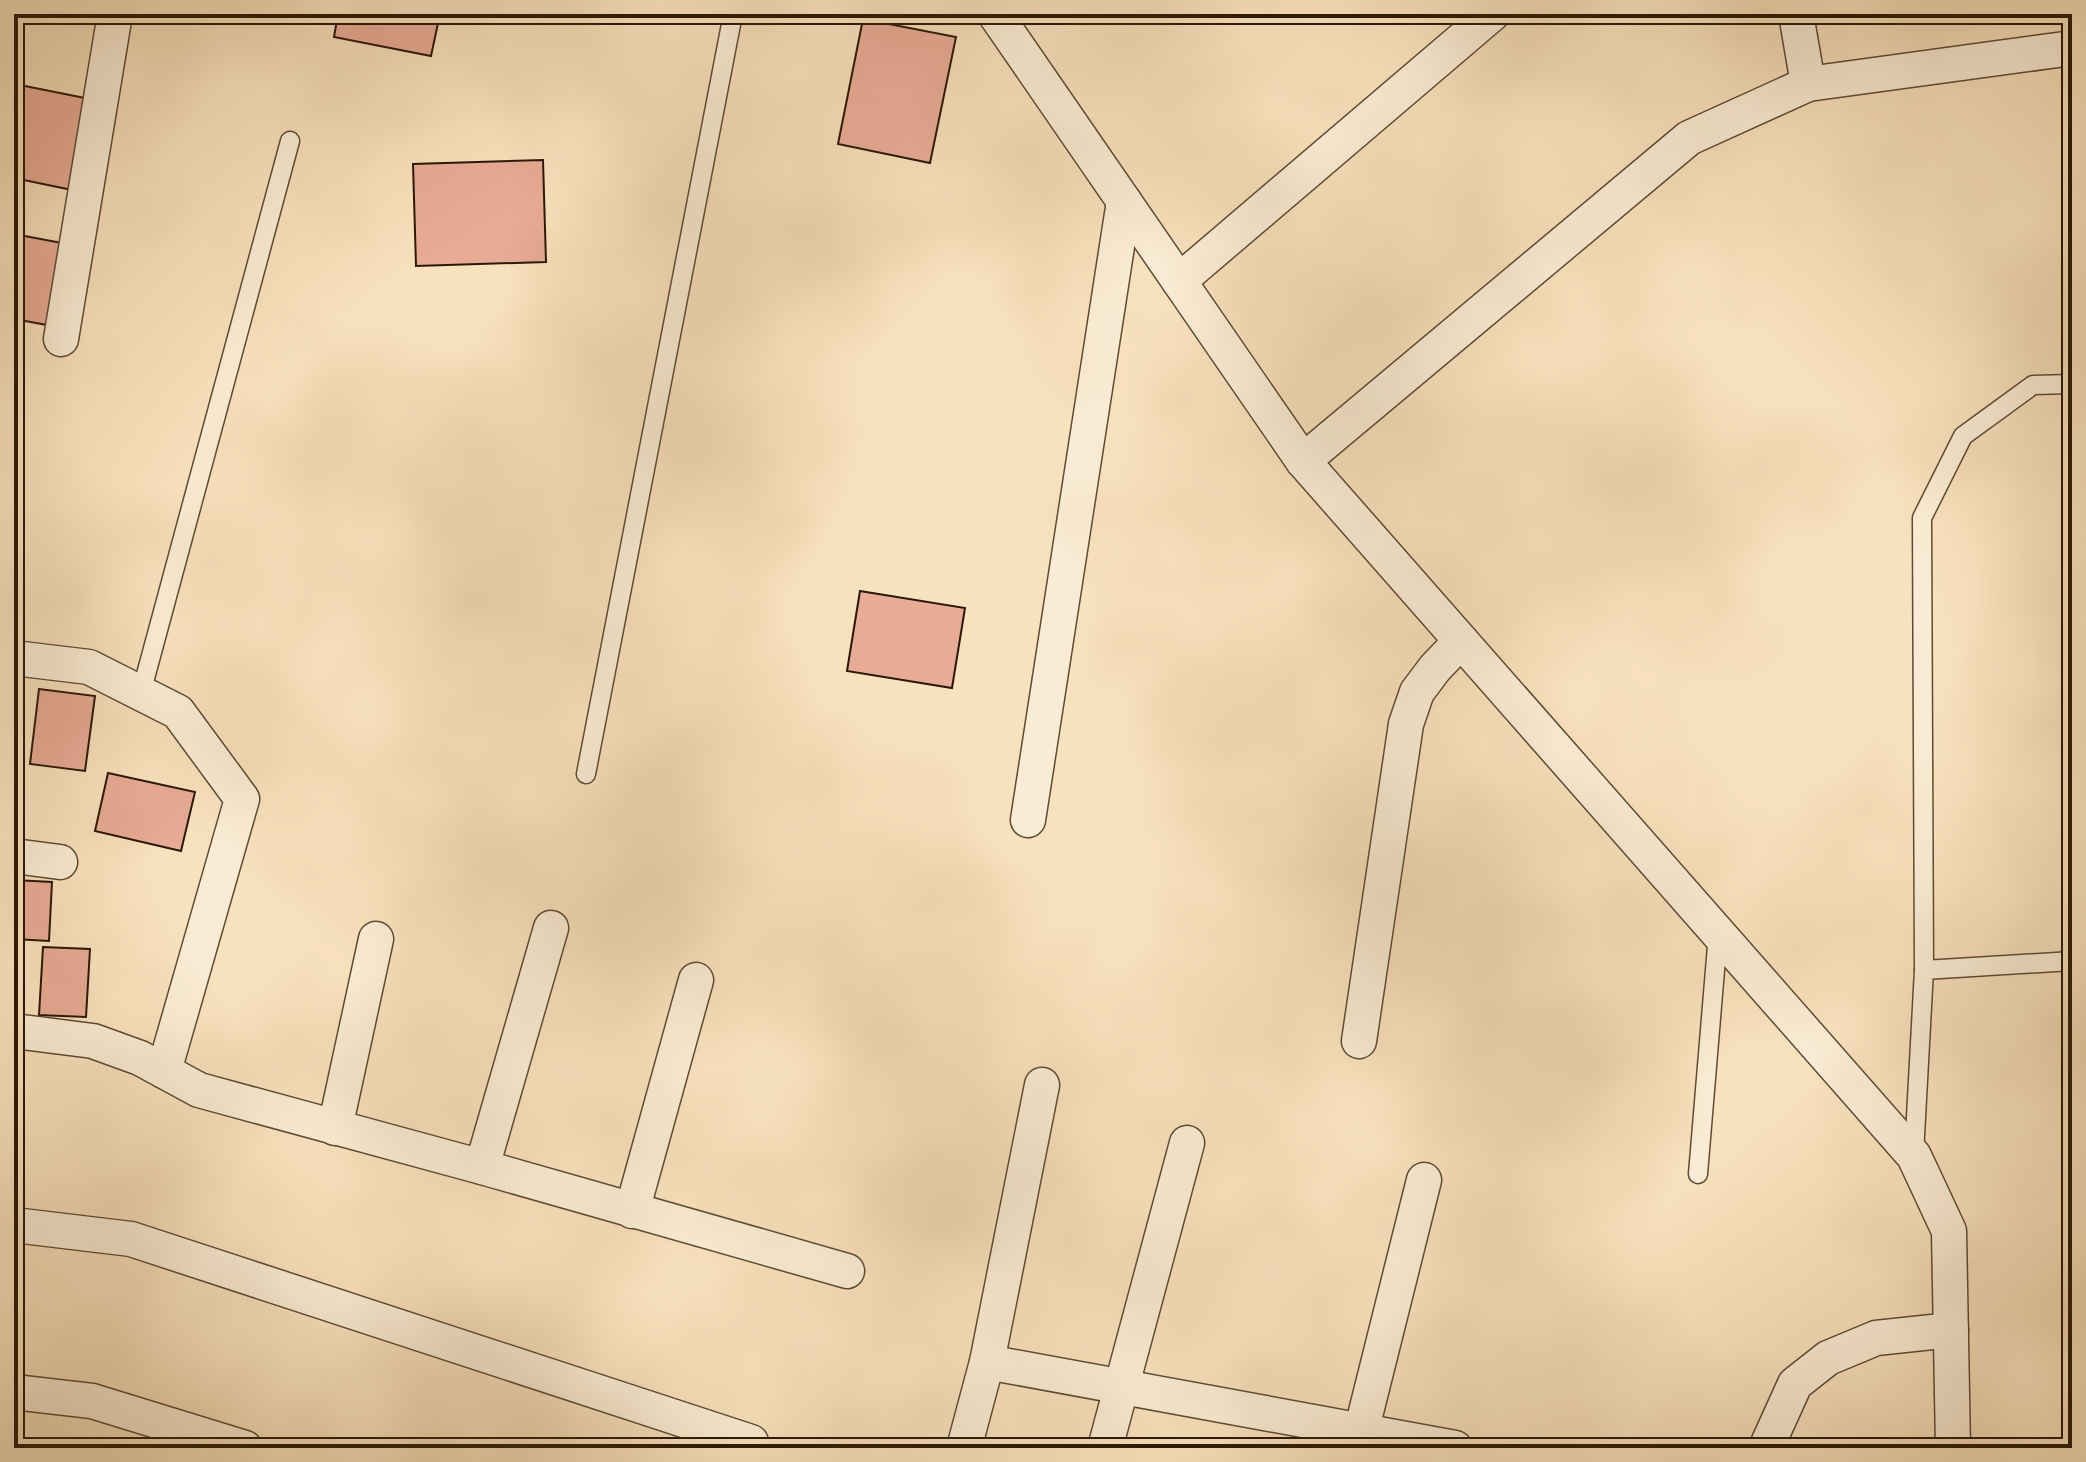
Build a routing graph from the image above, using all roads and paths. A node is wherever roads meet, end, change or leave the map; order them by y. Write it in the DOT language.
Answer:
graph roads {
  1 [pos="115,14"];
  2 [pos="733,14"];
  3 [pos="995,14"];
  4 [pos="1492,14"];
  5 [pos="1796,14"];
  6 [pos="2072,48"];
  7 [pos="1808,84"];
  8 [pos="290,141"];
  9 [pos="1124,201"];
  10 [pos="1179,281"];
  11 [pos="61,339"];
  12 [pos="2072,384"];
  13 [pos="1303,461"];
  14 [pos="1461,641"];
  15 [pos="14,658"];
  16 [pos="141,693"];
  17 [pos="586,774"];
  18 [pos="1028,820"];
  19 [pos="14,856"];
  20 [pos="60,862"];
  21 [pos="551,928"];
  22 [pos="1718,934"];
  23 [pos="376,939"];
  24 [pos="2072,961"];
  25 [pos="1924,970"];
  26 [pos="696,980"];
  27 [pos="14,1031"];
  28 [pos="1359,1041"];
  29 [pos="164,1071"];
  30 [pos="1042,1085"];
  31 [pos="335,1128"];
  32 [pos="1187,1143"];
  33 [pos="1914,1156"];
  34 [pos="482,1167"];
  35 [pos="1698,1174"];
  36 [pos="1424,1180"];
  37 [pos="632,1211"];
  38 [pos="14,1225"];
  39 [pos="847,1271"];
  40 [pos="1951,1330"];
  41 [pos="987,1362"];
  42 [pos="1123,1387"];
  43 [pos="14,1392"];
  44 [pos="1359,1440"];
  45 [pos="751,1442"];
  46 [pos="245,1448"];
  47 [pos="964,1448"];
  48 [pos="1105,1448"];
  49 [pos="1455,1448"];
  50 [pos="1766,1448"];
  51 [pos="1953,1448"];
  1 -- 11 [label="street"];
  2 -- 17 [label="lane"];
  3 -- 9 [label="street"];
  4 -- 10 [label="street"];
  5 -- 7 [label="street"];
  6 -- 7 [label="street"];
  7 -- 13 [label="street"];
  8 -- 16 [label="lane"];
  9 -- 10 [label="street"];
  9 -- 18 [label="street"];
  10 -- 13 [label="street"];
  12 -- 25 [label="lane"];
  13 -- 14 [label="street"];
  14 -- 22 [label="street"];
  14 -- 28 [label="street"];
  15 -- 16 [label="street"];
  16 -- 29 [label="street"];
  19 -- 20 [label="street"];
  21 -- 34 [label="street"];
  22 -- 33 [label="street"];
  22 -- 35 [label="lane"];
  23 -- 31 [label="street"];
  24 -- 25 [label="lane"];
  25 -- 33 [label="lane"];
  26 -- 37 [label="street"];
  27 -- 29 [label="street"];
  29 -- 31 [label="street"];
  30 -- 41 [label="street"];
  31 -- 34 [label="street"];
  32 -- 42 [label="street"];
  33 -- 40 [label="street"];
  34 -- 37 [label="street"];
  36 -- 44 [label="street"];
  37 -- 39 [label="street"];
  38 -- 45 [label="street"];
  40 -- 50 [label="street"];
  40 -- 51 [label="street"];
  41 -- 42 [label="street"];
  41 -- 47 [label="street"];
  42 -- 44 [label="street"];
  42 -- 48 [label="street"];
  43 -- 46 [label="street"];
  44 -- 49 [label="street"];
}
